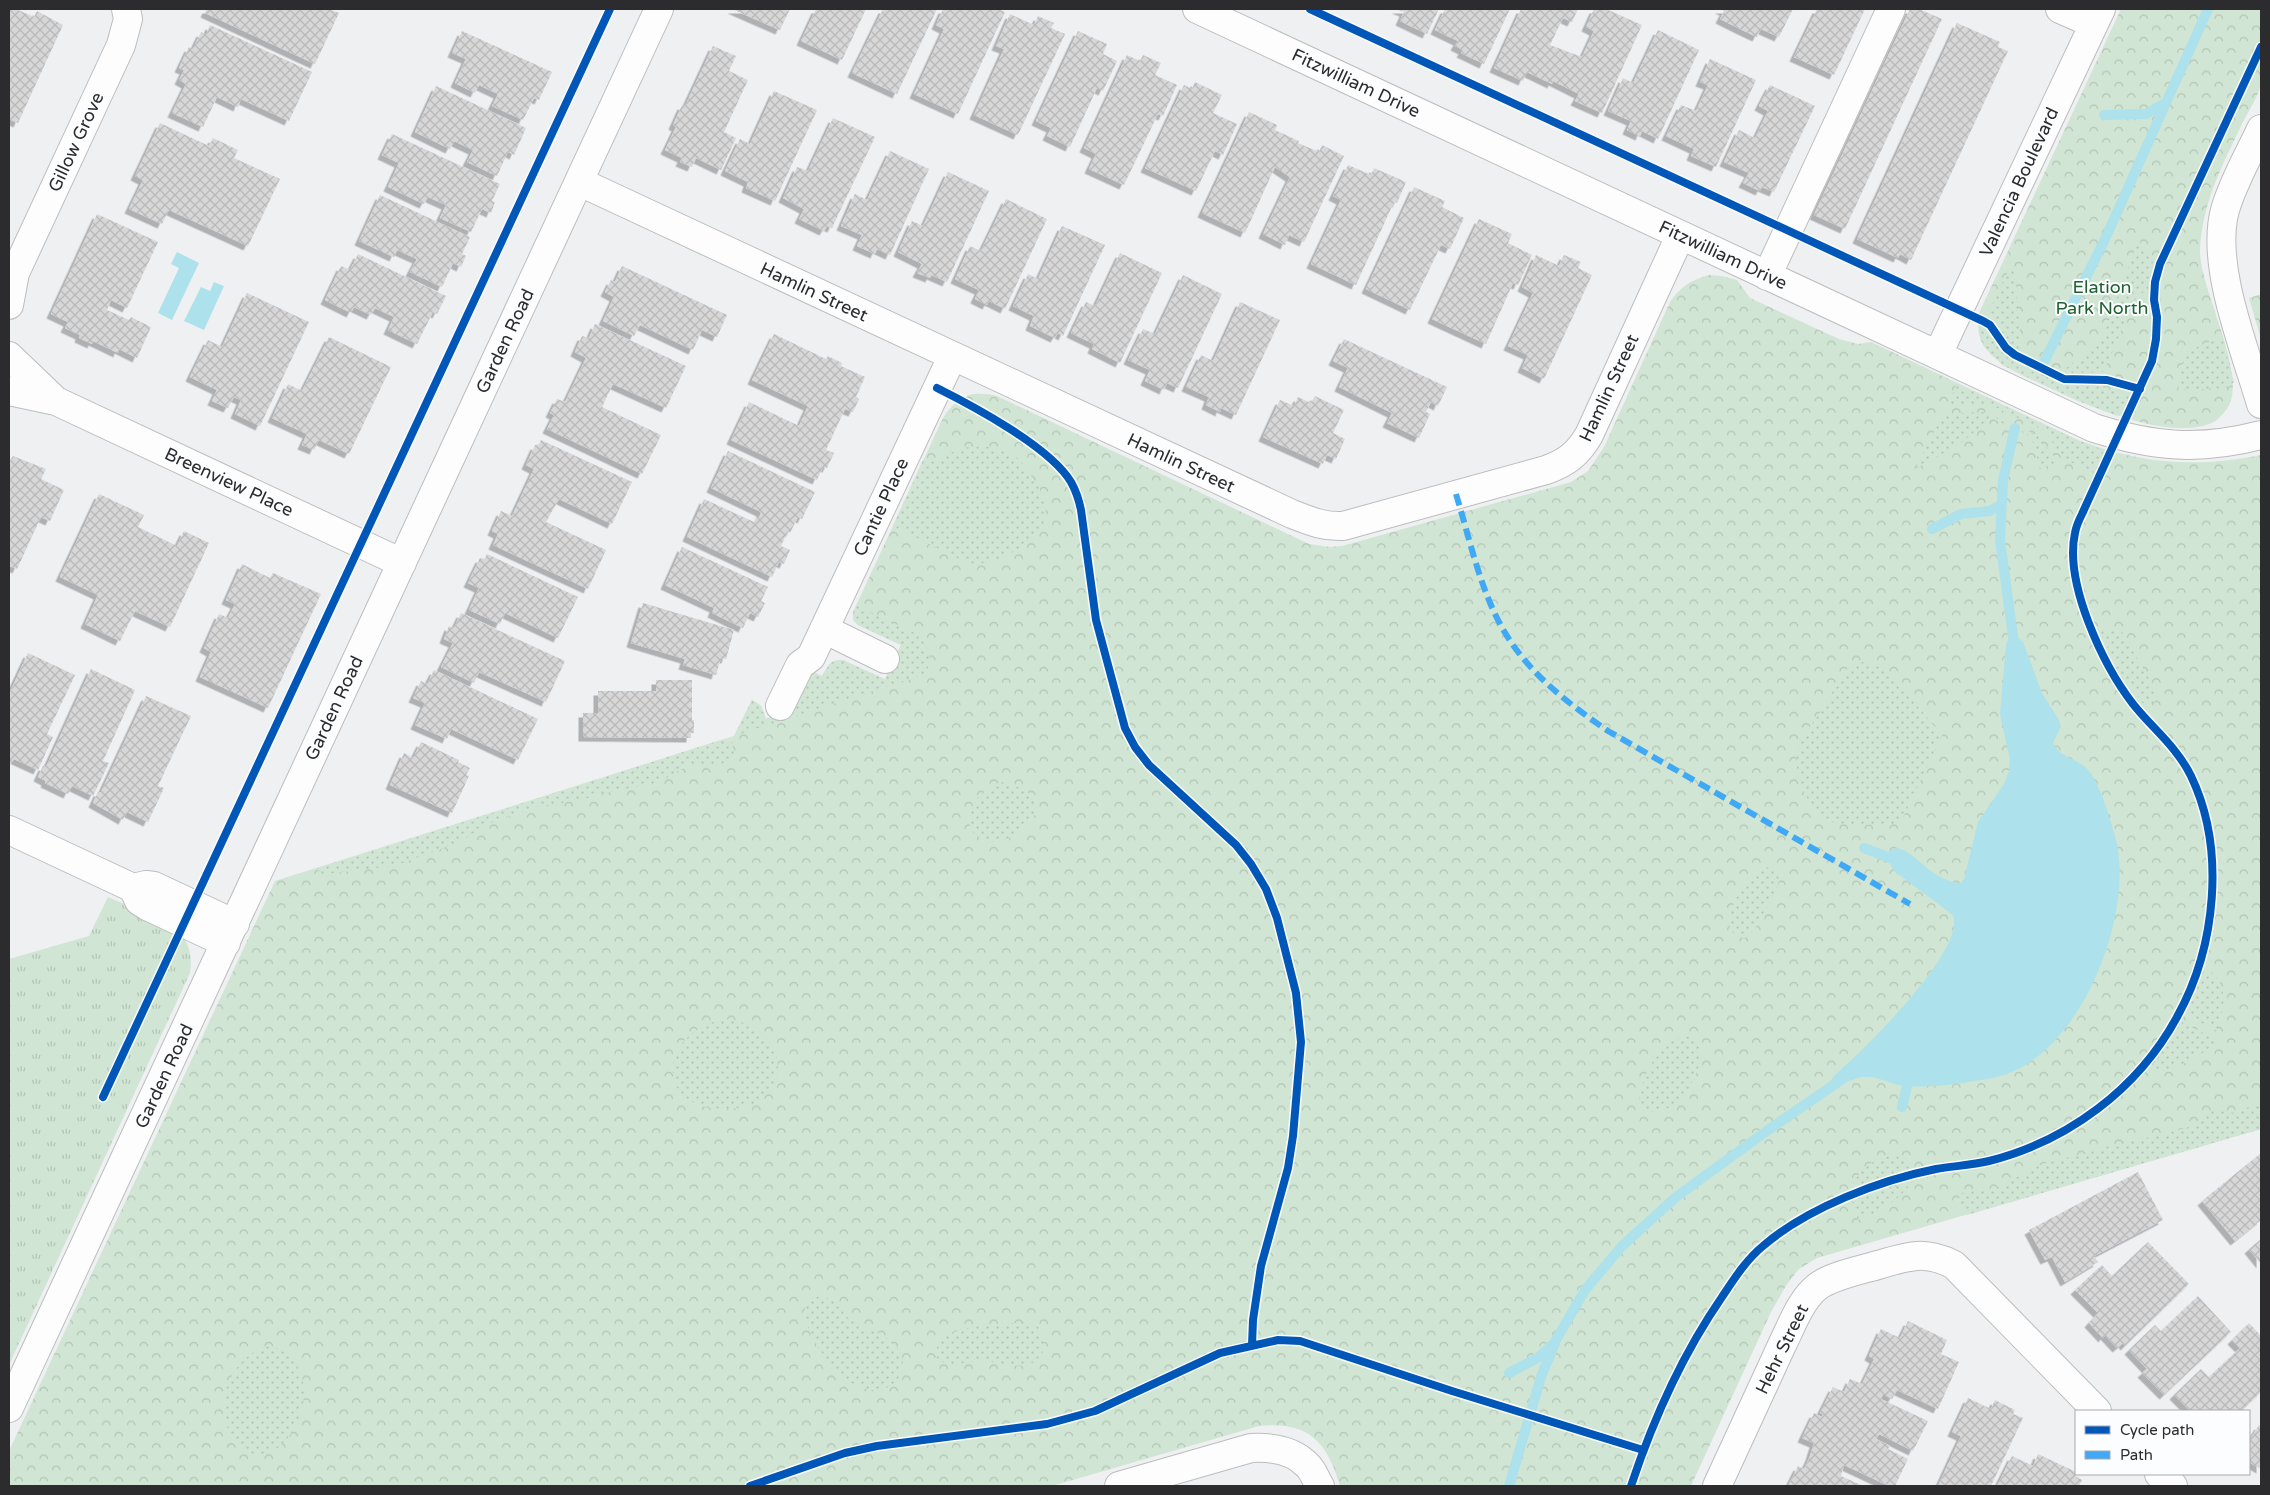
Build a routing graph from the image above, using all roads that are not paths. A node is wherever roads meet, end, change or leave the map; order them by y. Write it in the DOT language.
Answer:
graph roads {
  1 [pos="126,9"];
  2 [pos="659,9"];
  3 [pos="1198,9"];
  4 [pos="1891,9"];
  5 [pos="2060,9"];
  6 [pos="2097,16"];
  7 [pos="2261,129"];
  8 [pos="580,182"];
  9 [pos="1680,236"];
  10 [pos="1766,276"];
  11 [pos="12,277"];
  12 [pos="9,305"];
  13 [pos="1938,354"];
  14 [pos="9,355"];
  15 [pos="952,357"];
  16 [pos="9,368"];
  17 [pos="9,391"];
  18 [pos="56,401"];
  19 [pos="2261,404"];
  20 [pos="2261,435"];
  21 [pos="402,563"];
  22 [pos="824,629"];
  23 [pos="885,659"];
  24 [pos="780,706"];
  25 [pos="9,830"];
  26 [pos="230,933"];
  27 [pos="9,1408"];
  28 [pos="2096,1410"];
  29 [pos="2160,1475"];
  30 [pos="1119,1486"];
  31 [pos="1320,1486"];
  32 [pos="1717,1486"];
  33 [pos="2173,1486"];
  1 -- 11 [label="street, Gillow Grove"];
  2 -- 8 [label="street, Garden Road"];
  3 -- 9 [label="street, Fitzwilliam Drive"];
  4 -- 10 [label="street"];
  5 -- 6 [label="street"];
  6 -- 13 [label="street, Valencia Boulevard"];
  7 -- 19 [label="street"];
  8 -- 15 [label="street, Hamlin Street"];
  8 -- 21 [label="street, Garden Road"];
  9 -- 10 [label="street, Fitzwilliam Drive"];
  9 -- 15 [label="street, Hamlin Street"];
  10 -- 13 [label="street, Fitzwilliam Drive"];
  11 -- 12 [label="street, Gillow Grove"];
  13 -- 20 [label="street, Fitzwilliam Drive"];
  14 -- 16 [label="street"];
  14 -- 18 [label="street, Breenview Place"];
  15 -- 22 [label="street, Cantie Place"];
  17 -- 18 [label="street, Breenview Place"];
  18 -- 21 [label="street, Breenview Place"];
  21 -- 26 [label="street, Garden Road"];
  22 -- 23 [label="street"];
  22 -- 24 [label="street, Cantie Place"];
  25 -- 26 [label="street"];
  26 -- 27 [label="street, Garden Road"];
  28 -- 32 [label="street, Hehr Street"];
  29 -- 33 [label="street"];
  30 -- 31 [label="street"];
}
